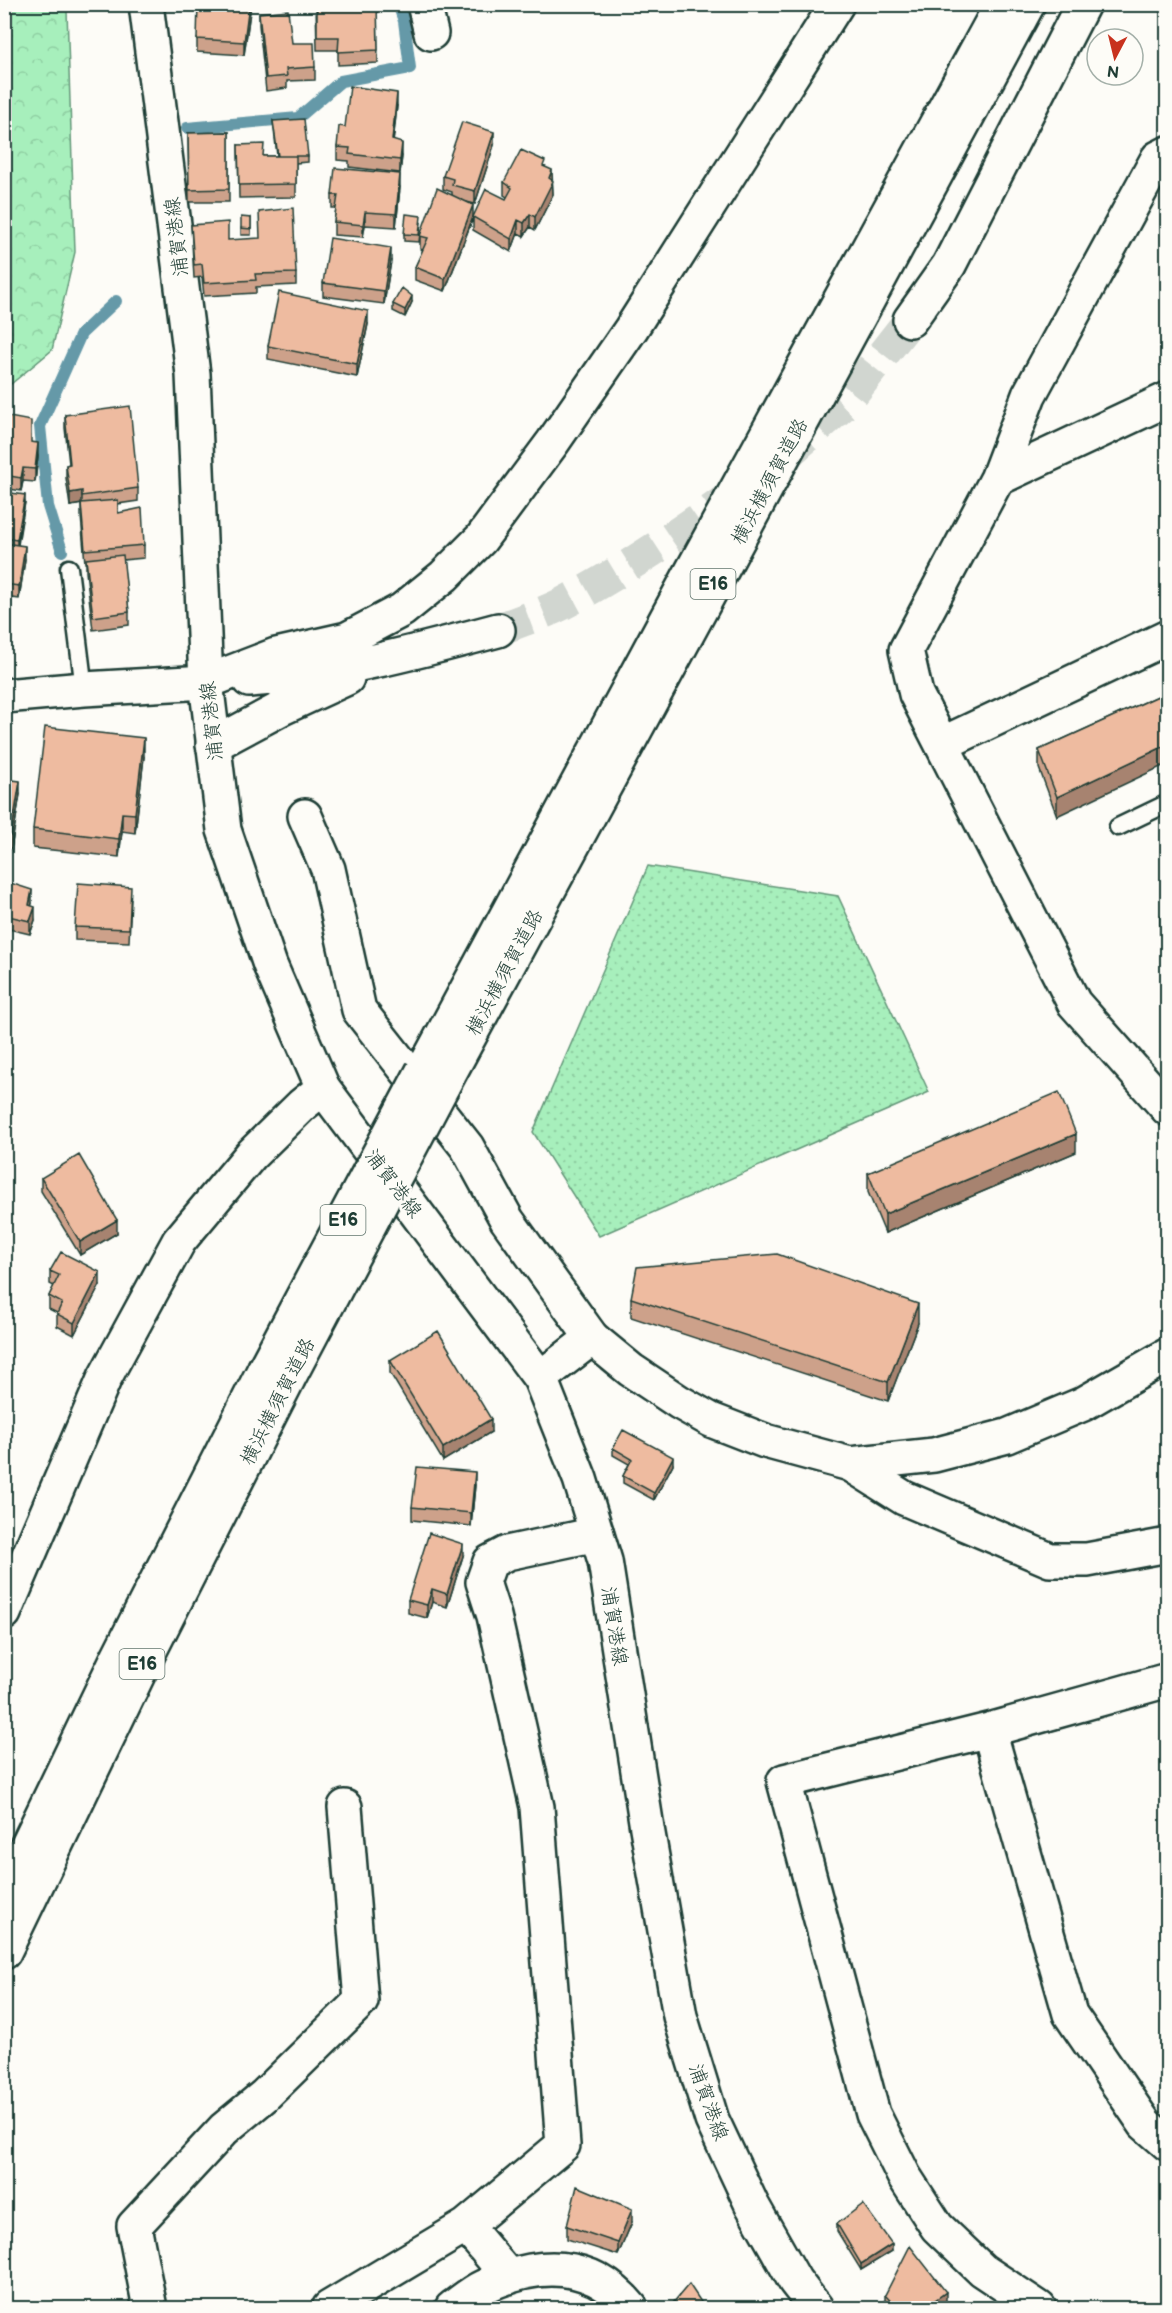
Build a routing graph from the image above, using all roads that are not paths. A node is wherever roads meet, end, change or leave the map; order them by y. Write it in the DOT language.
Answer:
graph roads {
  1 [pos="146,4"];
  2 [pos="837,4"];
  3 [pos="1002,4"];
  4 [pos="1028,4"];
  5 [pos="1083,4"];
  6 [pos="1167,153"];
  7 [pos="910,320"];
  8 [pos="1167,399"];
  9 [pos="997,479"];
  10 [pos="69,568"];
  11 [pos="498,630"];
  12 [pos="1167,637"];
  13 [pos="384,661"];
  14 [pos="206,682"];
  15 [pos="84,689"];
  16 [pos="4,696"];
  17 [pos="942,744"];
  18 [pos="213,745"];
  19 [pos="1167,803"];
  20 [pos="304,816"];
  21 [pos="1118,827"];
  22 [pos="433,1079"];
  23 [pos="323,1088"];
  24 [pos="1167,1109"];
  25 [pos="592,1338"];
  26 [pos="1167,1355"];
  27 [pos="276,1375"];
  28 [pos="540,1378"];
  29 [pos="850,1464"];
  30 [pos="597,1534"];
  31 [pos="1167,1545"];
  32 [pos="4,1613"];
  33 [pos="1167,1680"];
  34 [pos="989,1730"];
  35 [pos="345,1807"];
  36 [pos="4,1894"];
  37 [pos="4,1952"];
  38 [pos="1167,2144"];
  39 [pos="466,2226"];
  40 [pos="509,2277"];
  41 [pos="150,2308"];
  42 [pos="329,2308"];
  43 [pos="452,2308"];
  44 [pos="631,2308"];
  45 [pos="816,2308"];
  46 [pos="1039,2308"];
  1 -- 14 [label="main road, 浦賀港線"];
  2 -- 14 [label="main road"];
  3 -- 22 [label="main road, 横浜横須賀道路 / E16"];
  4 -- 22 [label="main road, 横浜横須賀道路 / E16"];
  5 -- 7 [label="main road"];
  6 -- 9 [label="main road"];
  8 -- 9 [label="main road"];
  9 -- 17 [label="main road"];
  10 -- 15 [label="lane"];
  11 -- 13 [label="main road"];
  12 -- 17 [label="main road"];
  13 -- 14 [label="main road"];
  13 -- 18 [label="main road"];
  14 -- 15 [label="main road"];
  14 -- 18 [label="main road, 浦賀港線"];
  15 -- 16 [label="main road"];
  17 -- 24 [label="main road"];
  18 -- 23 [label="main road, 浦賀港線"];
  19 -- 21 [label="lane"];
  20 -- 25 [label="main road"];
  22 -- 27 [label="main road, 横浜横須賀道路 / E16, bridge"];
  23 -- 28 [label="main road, 浦賀港線"];
  23 -- 32 [label="main road"];
  25 -- 28 [label="main road"];
  25 -- 29 [label="main road"];
  26 -- 29 [label="main road"];
  27 -- 36 [label="main road, 横浜横須賀道路 / E16"];
  27 -- 37 [label="main road, 横浜横須賀道路 / E16"];
  28 -- 30 [label="main road, 浦賀港線"];
  29 -- 31 [label="main road"];
  30 -- 39 [label="main road"];
  30 -- 45 [label="main road, 浦賀港線"];
  33 -- 34 [label="main road"];
  34 -- 38 [label="main road"];
  34 -- 46 [label="main road"];
  35 -- 41 [label="main road"];
  39 -- 40 [label="main road"];
  39 -- 42 [label="main road"];
  40 -- 43 [label="main road"];
  40 -- 44 [label="main road"];
}
